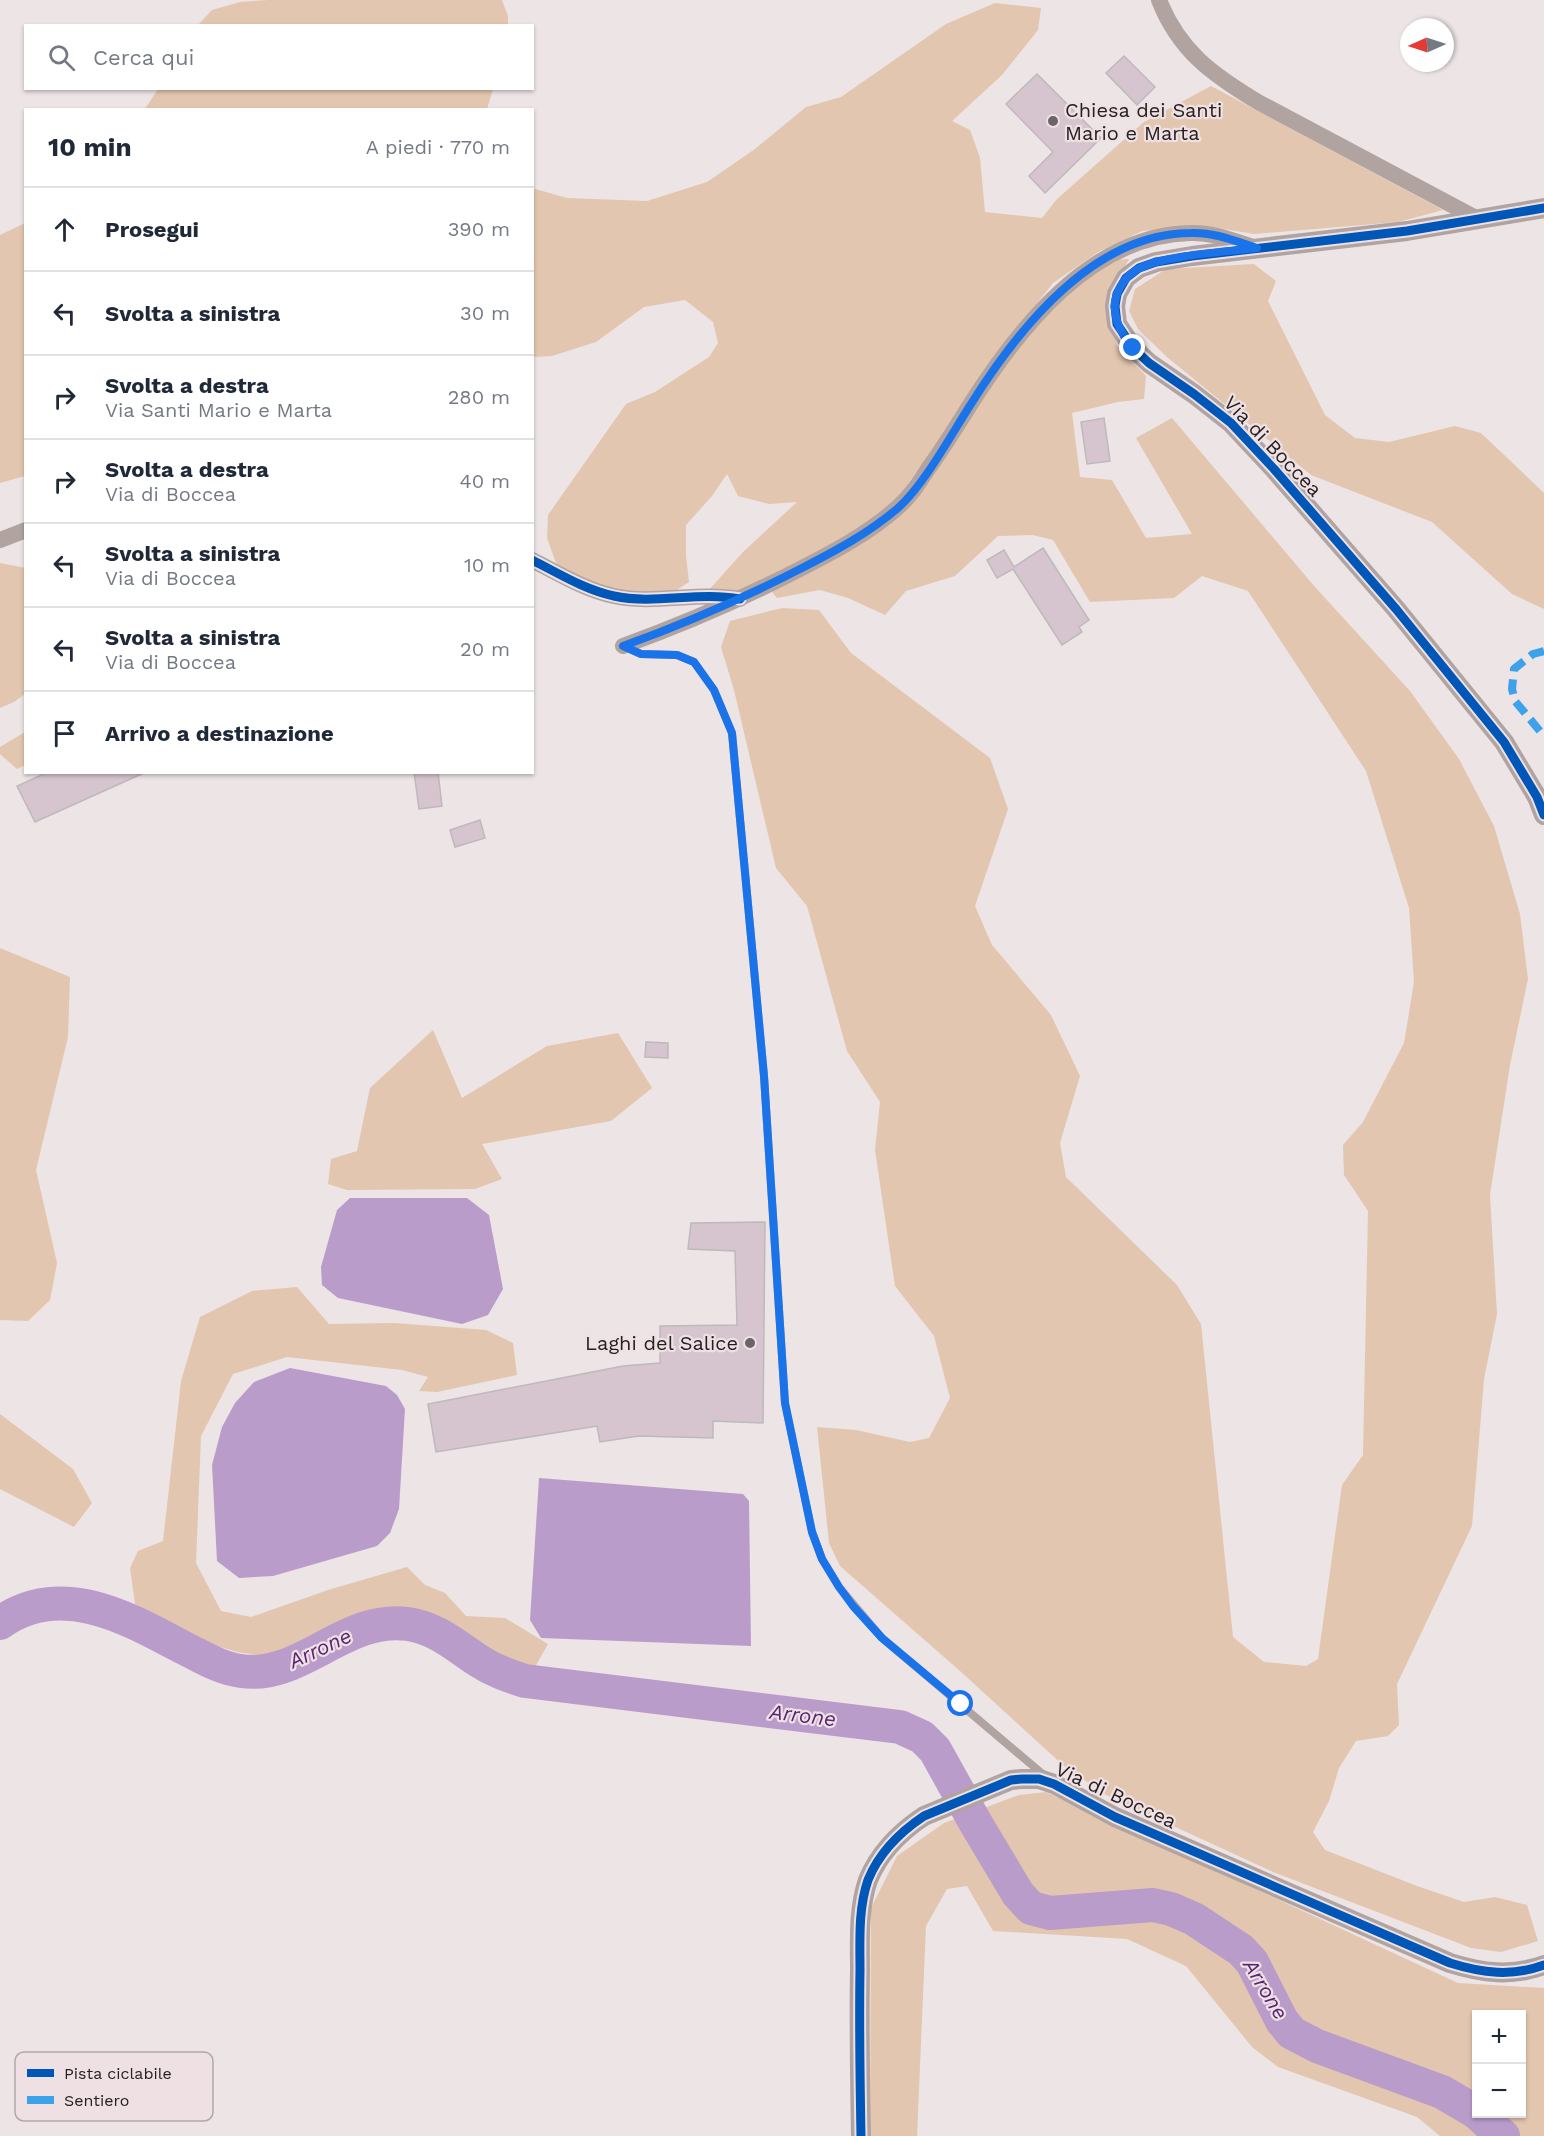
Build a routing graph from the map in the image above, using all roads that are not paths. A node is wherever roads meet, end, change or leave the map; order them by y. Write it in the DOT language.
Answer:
graph roads {
  1 [pos="1159,0"];
  2 [pos="1544,208"];
  3 [pos="1476,218"];
  4 [pos="1257,248"];
  5 [pos="24,531"];
  6 [pos="0,540"];
  7 [pos="534,561"];
  8 [pos="740,599"];
  9 [pos="623,646"];
  10 [pos="1544,815"];
  11 [pos="1054,1784"];
  12 [pos="1544,1965"];
  13 [pos="861,2136"];
  1 -- 3 [label="street"];
  2 -- 3 [label="street, Via di Boccea"];
  3 -- 4 [label="street, Via di Boccea"];
  4 -- 8 [label="street"];
  4 -- 10 [label="street, Via di Boccea"];
  5 -- 6 [label="street"];
  7 -- 8 [label="street"];
  8 -- 9 [label="street"];
  9 -- 11 [label="lane"];
  11 -- 12 [label="street, Via di Boccea"];
  11 -- 13 [label="street, Via di Boccea"];
}
